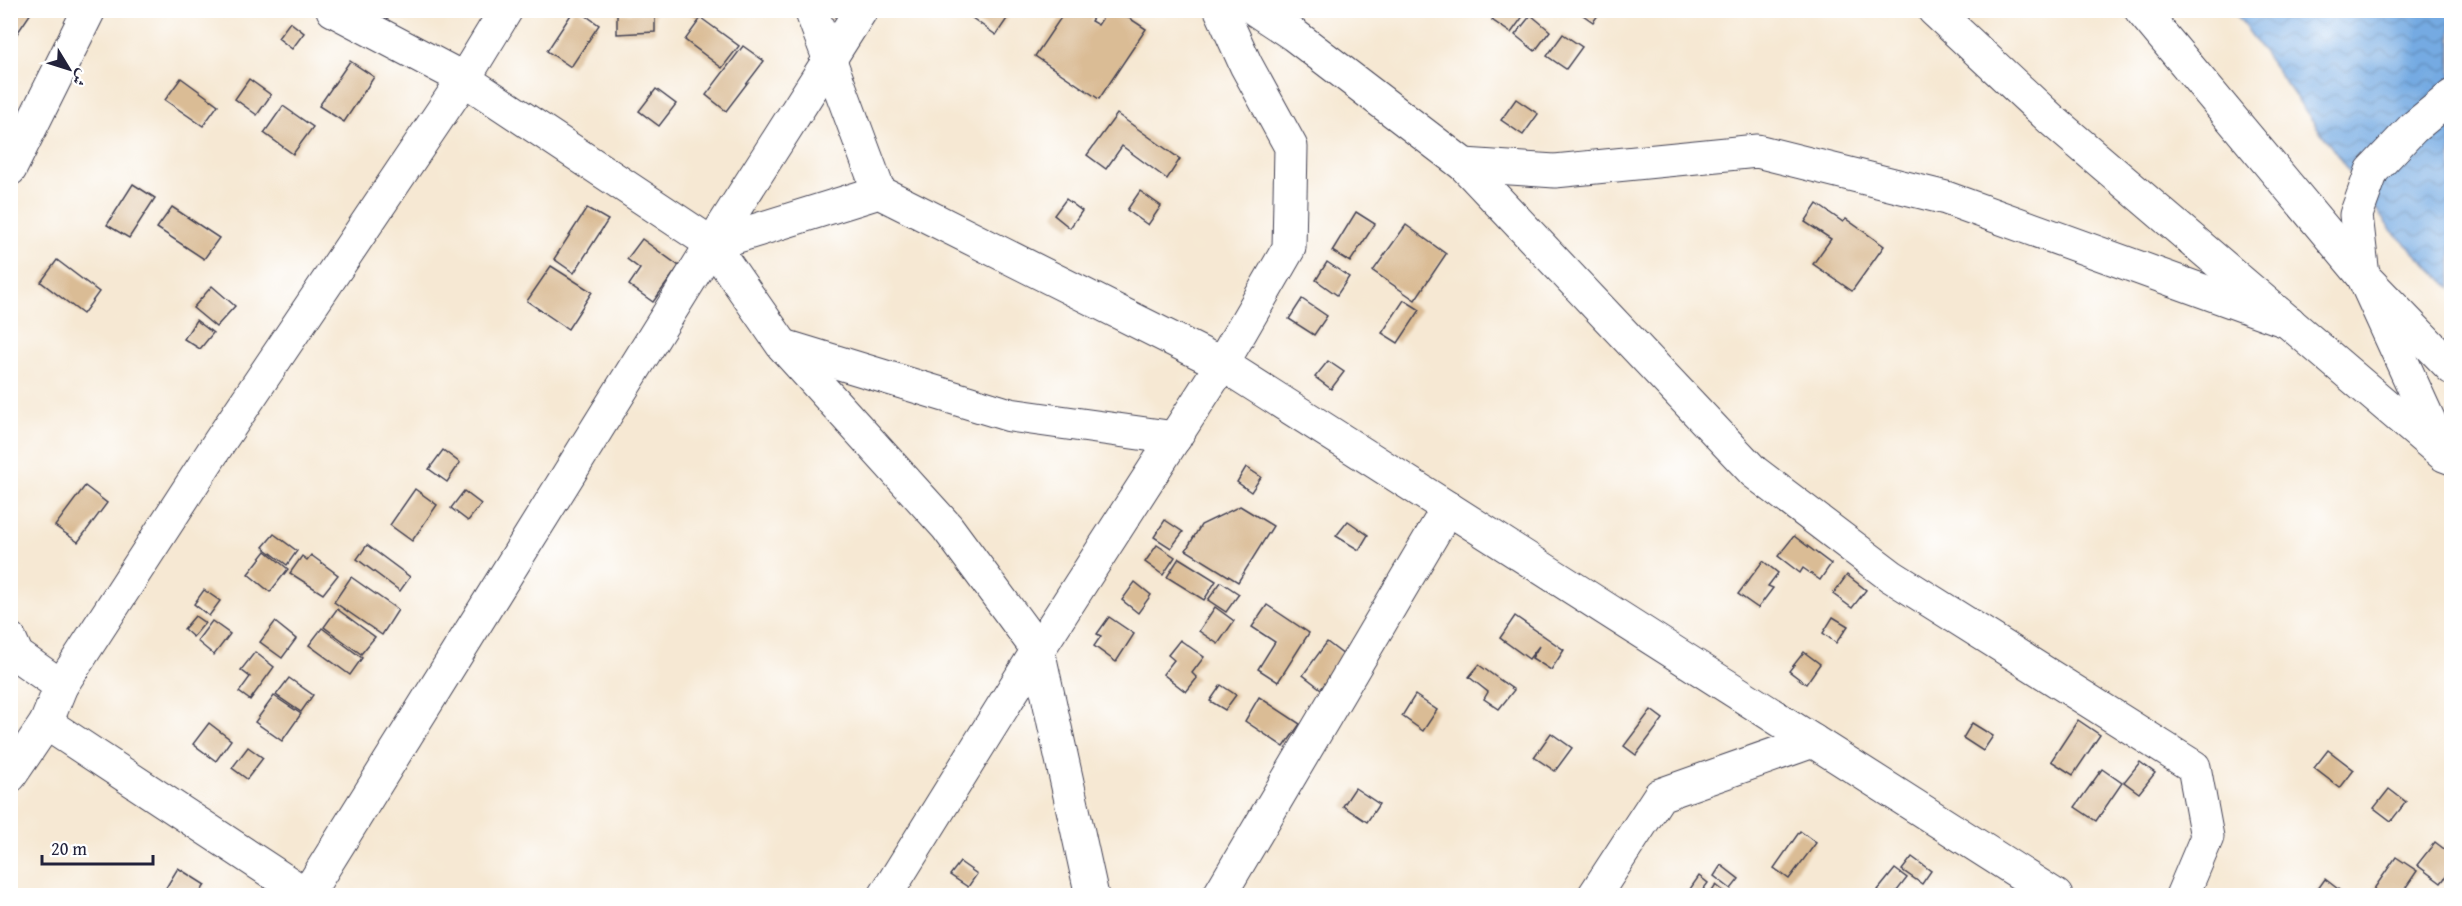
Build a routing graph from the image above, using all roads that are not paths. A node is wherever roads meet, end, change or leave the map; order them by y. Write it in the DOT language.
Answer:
graph roads {
  1 [pos="89,10"];
  2 [pos="333,10"];
  3 [pos="506,10"];
  4 [pos="811,10"];
  5 [pos="861,10"];
  6 [pos="1221,10"];
  7 [pos="1256,10"];
  8 [pos="1934,10"];
  9 [pos="2141,10"];
  10 [pos="830,59"];
  11 [pos="464,79"];
  12 [pos="2451,96"];
  13 [pos="1464,165"];
  14 [pos="10,169"];
  15 [pos="879,192"];
  16 [pos="712,244"];
  17 [pos="2362,276"];
  18 [pos="2289,322"];
  19 [pos="783,346"];
  20 [pos="1222,364"];
  21 [pos="2451,368"];
  22 [pos="1175,438"];
  23 [pos="2449,460"];
  24 [pos="1448,508"];
  25 [pos="13,650"];
  26 [pos="1038,650"];
  27 [pos="61,686"];
  28 [pos="46,723"];
  29 [pos="1813,741"];
  30 [pos="10,776"];
  31 [pos="307,895"];
  32 [pos="885,896"];
  33 [pos="1092,896"];
  34 [pos="1220,896"];
  35 [pos="1594,896"];
  36 [pos="2056,896"];
  37 [pos="2182,896"];
  1 -- 14 [label="street"];
  2 -- 11 [label="street"];
  3 -- 11 [label="street"];
  4 -- 10 [label="street"];
  5 -- 10 [label="street"];
  6 -- 20 [label="street"];
  7 -- 13 [label="street"];
  8 -- 18 [label="street"];
  9 -- 17 [label="street"];
  10 -- 15 [label="street"];
  10 -- 16 [label="street"];
  11 -- 16 [label="street"];
  11 -- 27 [label="street"];
  12 -- 17 [label="street"];
  13 -- 18 [label="street"];
  13 -- 37 [label="street"];
  15 -- 16 [label="street"];
  15 -- 20 [label="street"];
  16 -- 19 [label="street"];
  16 -- 31 [label="street"];
  17 -- 21 [label="street"];
  17 -- 23 [label="street"];
  18 -- 23 [label="street"];
  19 -- 22 [label="street"];
  19 -- 26 [label="street"];
  20 -- 22 [label="street"];
  20 -- 24 [label="street"];
  22 -- 26 [label="street"];
  24 -- 29 [label="street"];
  24 -- 34 [label="street"];
  25 -- 27 [label="street"];
  26 -- 32 [label="street"];
  26 -- 33 [label="street"];
  27 -- 28 [label="street"];
  28 -- 30 [label="street"];
  28 -- 31 [label="street"];
  29 -- 35 [label="street"];
  29 -- 36 [label="street"];
}
